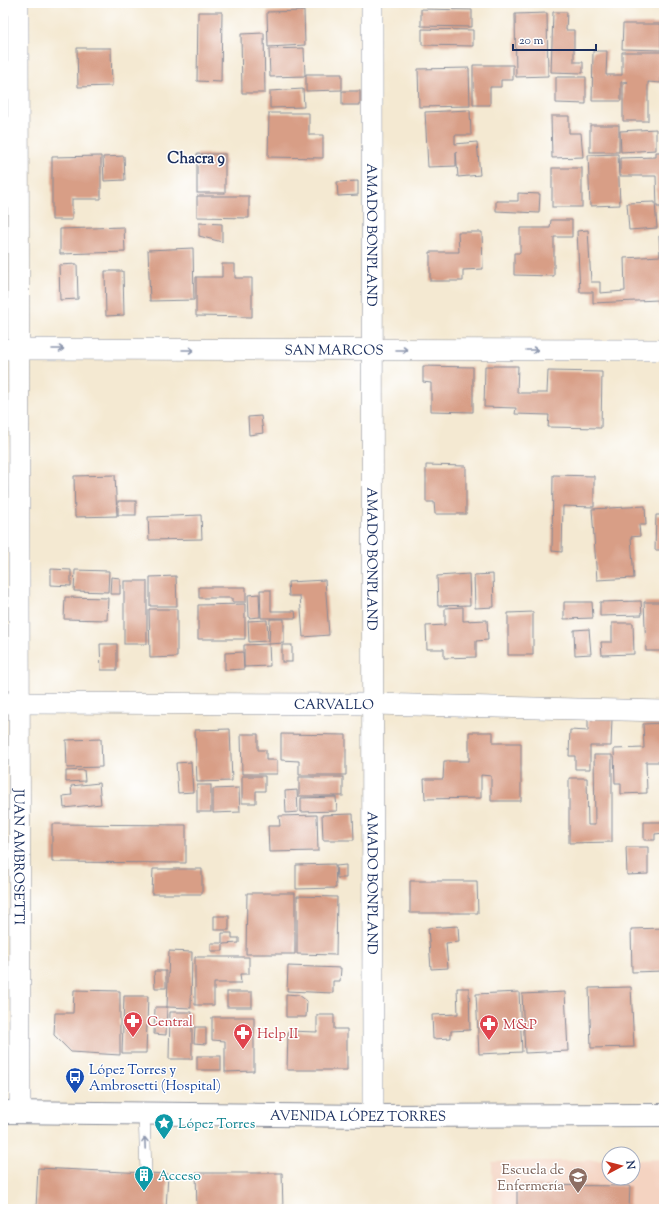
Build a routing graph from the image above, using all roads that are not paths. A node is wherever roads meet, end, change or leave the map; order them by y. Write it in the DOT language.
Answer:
graph roads {
  1 [pos="18,3"];
  2 [pos="372,3"];
  3 [pos="11,349"];
  4 [pos="373,350"];
  5 [pos="664,350"];
  6 [pos="11,703"];
  7 [pos="373,704"];
  8 [pos="664,711"];
  9 [pos="12,1112"];
  10 [pos="144,1112"];
  11 [pos="664,1115"];
  12 [pos="373,1116"];
  13 [pos="146,1173"];
  1 -- 3 [label="street, JUAN AMBROSETTI"];
  2 -- 4 [label="street, AMADO BONPLAND"];
  3 -- 4 [label="street, SAN MARCOS, one-way"];
  3 -- 6 [label="street, JUAN AMBROSETTI"];
  4 -- 5 [label="street, SAN MARCOS, one-way"];
  4 -- 7 [label="street, AMADO BONPLAND"];
  6 -- 7 [label="street, CARVALLO"];
  6 -- 9 [label="street, JUAN AMBROSETTI"];
  7 -- 8 [label="street, CARVALLO"];
  7 -- 12 [label="street, AMADO BONPLAND"];
  9 -- 10 [label="main road, AVENIDA LÓPEZ TORRES"];
  10 -- 12 [label="main road, AVENIDA LÓPEZ TORRES"];
  13 -- 10 [label="lane, one-way"];
  11 -- 12 [label="main road, AVENIDA LÓPEZ TORRES"];
}
